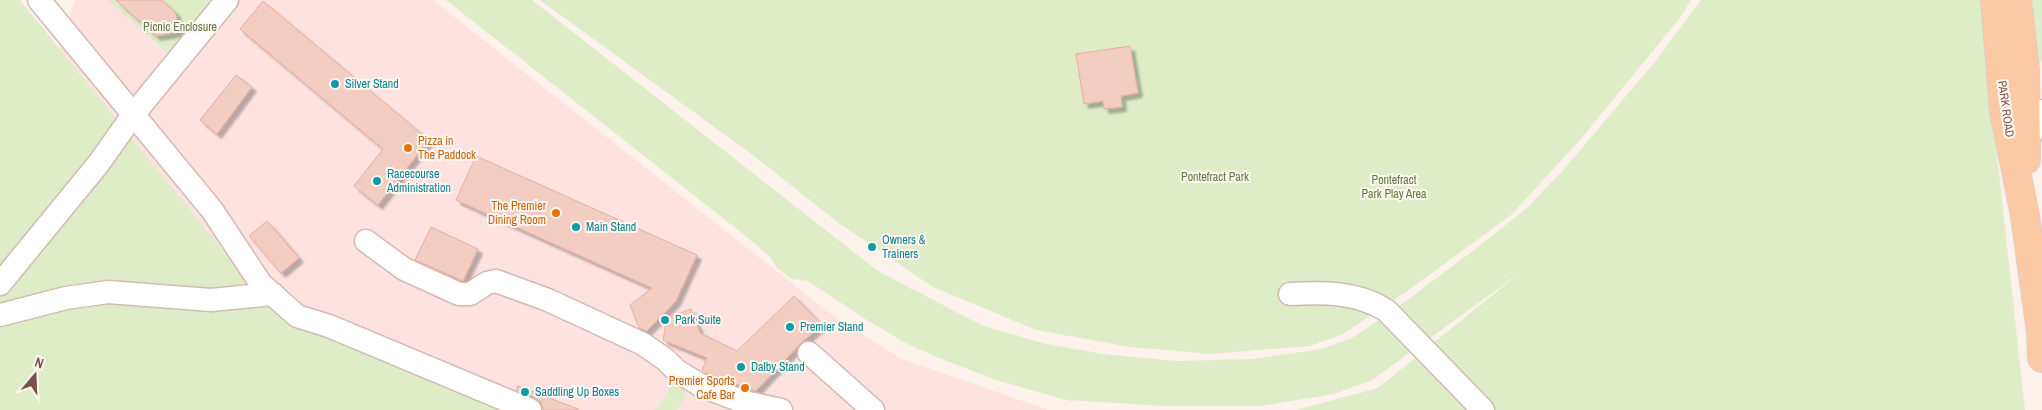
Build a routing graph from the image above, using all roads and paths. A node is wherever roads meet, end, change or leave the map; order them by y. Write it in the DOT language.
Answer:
graph roads {
  1 [pos="39,0"];
  2 [pos="1995,0"];
  3 [pos="2017,0"];
  4 [pos="220,3"];
  5 [pos="2000,49"];
  6 [pos="2033,71"];
  7 [pos="2042,111"];
  8 [pos="133,115"];
  9 [pos="2027,142"];
  10 [pos="2025,216"];
  11 [pos="366,241"];
  12 [pos="0,284"];
  13 [pos="273,294"];
  14 [pos="1290,294"];
  15 [pos="0,315"];
  16 [pos="2042,341"];
  17 [pos="809,353"];
  18 [pos="530,410"];
  19 [pos="781,410"];
  20 [pos="873,410"];
  21 [pos="1483,410"];
  1 -- 8 [label="street"];
  2 -- 5 [label="main road, PARK ROAD"];
  3 -- 6 [label="main road, PARK ROAD"];
  4 -- 8 [label="street"];
  5 -- 6 [label="street"];
  5 -- 10 [label="main road, PARK ROAD"];
  6 -- 9 [label="main road, PARK ROAD"];
  7 -- 9 [label="street"];
  8 -- 12 [label="street"];
  8 -- 13 [label="street"];
  9 -- 10 [label="main road, PARK ROAD"];
  10 -- 16 [label="main road, PARK ROAD"];
  11 -- 19 [label="street"];
  13 -- 15 [label="street"];
  13 -- 18 [label="street"];
  14 -- 21 [label="street"];
  17 -- 20 [label="street"];
}
